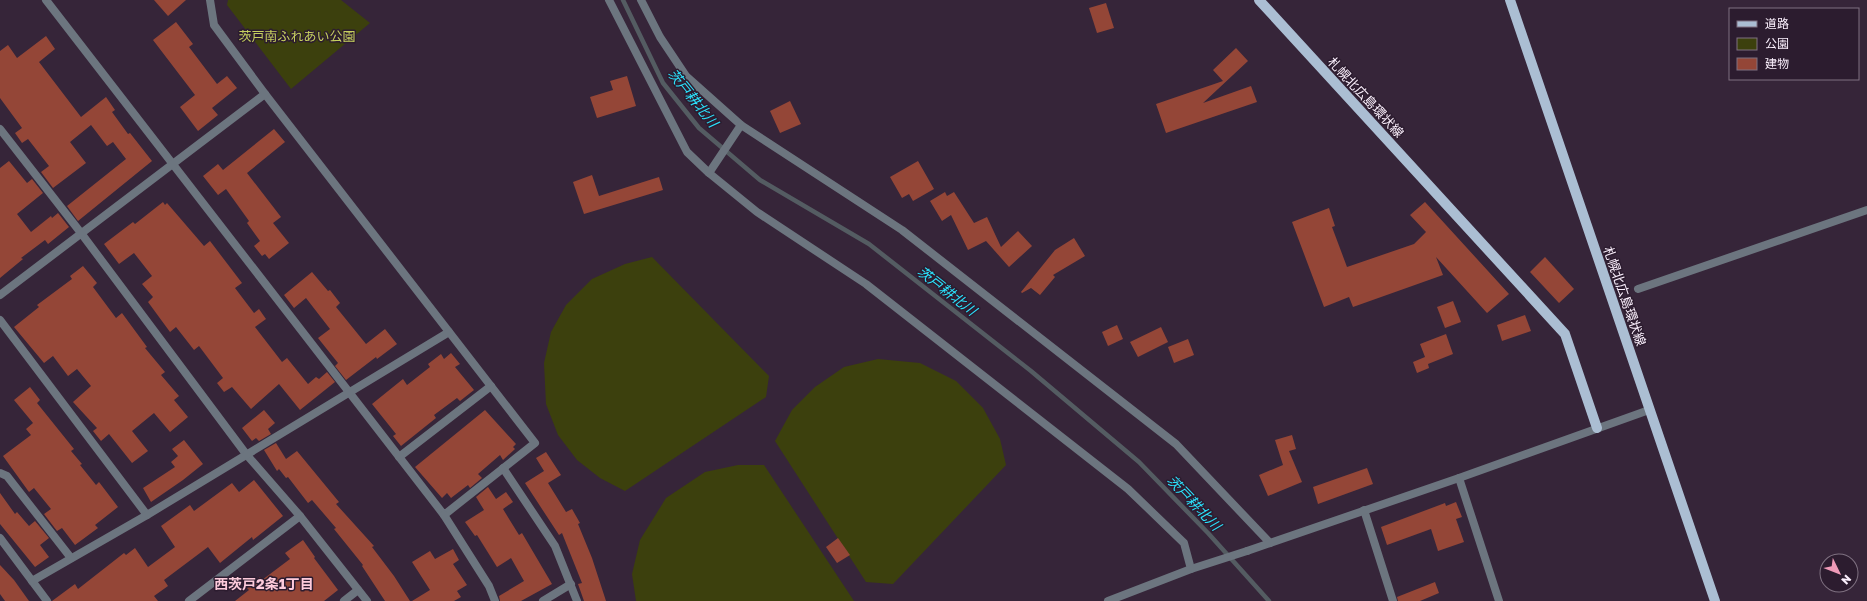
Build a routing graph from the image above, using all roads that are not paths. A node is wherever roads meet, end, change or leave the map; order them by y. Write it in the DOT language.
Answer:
graph roads {
  1 [pos="46,0"];
  2 [pos="210,0"];
  3 [pos="609,0"];
  4 [pos="641,0"];
  5 [pos="1259,0"];
  6 [pos="1510,0"];
  7 [pos="265,94"];
  8 [pos="741,125"];
  9 [pos="0,129"];
  10 [pos="173,165"];
  11 [pos="709,173"];
  12 [pos="1867,210"];
  13 [pos="81,233"];
  14 [pos="1638,289"];
  15 [pos="0,295"];
  16 [pos="0,320"];
  17 [pos="449,332"];
  18 [pos="491,386"];
  19 [pos="350,393"];
  20 [pos="1649,410"];
  21 [pos="1597,428"];
  22 [pos="246,454"];
  23 [pos="399,457"];
  24 [pos="503,468"];
  25 [pos="0,473"];
  26 [pos="1459,478"];
  27 [pos="1364,510"];
  28 [pos="147,515"];
  29 [pos="444,515"];
  30 [pos="300,516"];
  31 [pos="0,538"];
  32 [pos="1270,543"];
  33 [pos="71,558"];
  34 [pos="1191,569"];
  35 [pos="32,581"];
  36 [pos="571,584"];
  37 [pos="358,590"];
  38 [pos="47,601"];
  39 [pos="189,601"];
  40 [pos="344,601"];
  41 [pos="367,601"];
  42 [pos="494,601"];
  43 [pos="543,601"];
  44 [pos="578,601"];
  45 [pos="1108,601"];
  46 [pos="1393,601"];
  47 [pos="1499,601"];
  48 [pos="1715,601"];
  1 -- 10 [label="street"];
  2 -- 7 [label="street"];
  3 -- 11 [label="street"];
  4 -- 8 [label="street"];
  5 -- 21 [label="main road, 札幌北広島環状線"];
  6 -- 20 [label="main road, 札幌北広島環状線"];
  7 -- 10 [label="street"];
  7 -- 17 [label="street"];
  8 -- 11 [label="street"];
  8 -- 32 [label="street"];
  9 -- 13 [label="street"];
  10 -- 13 [label="street"];
  10 -- 19 [label="street"];
  11 -- 34 [label="street"];
  12 -- 14 [label="street"];
  13 -- 15 [label="street"];
  13 -- 22 [label="street"];
  16 -- 28 [label="street"];
  17 -- 18 [label="street"];
  17 -- 19 [label="street"];
  18 -- 23 [label="street"];
  18 -- 24 [label="street"];
  19 -- 22 [label="street"];
  19 -- 23 [label="street"];
  20 -- 21 [label="street"];
  20 -- 48 [label="main road, 札幌北広島環状線"];
  21 -- 26 [label="street"];
  22 -- 28 [label="street"];
  22 -- 30 [label="street"];
  23 -- 29 [label="street"];
  24 -- 29 [label="street"];
  24 -- 36 [label="street"];
  25 -- 33 [label="street"];
  26 -- 27 [label="street"];
  26 -- 47 [label="street"];
  27 -- 32 [label="street"];
  27 -- 46 [label="street"];
  28 -- 33 [label="street"];
  29 -- 42 [label="street"];
  30 -- 37 [label="street"];
  30 -- 39 [label="street"];
  31 -- 35 [label="street"];
  32 -- 34 [label="street"];
  33 -- 35 [label="street"];
  34 -- 45 [label="street"];
  35 -- 38 [label="street"];
  36 -- 43 [label="street"];
  36 -- 44 [label="street"];
  37 -- 40 [label="street"];
  37 -- 41 [label="street"];
}
